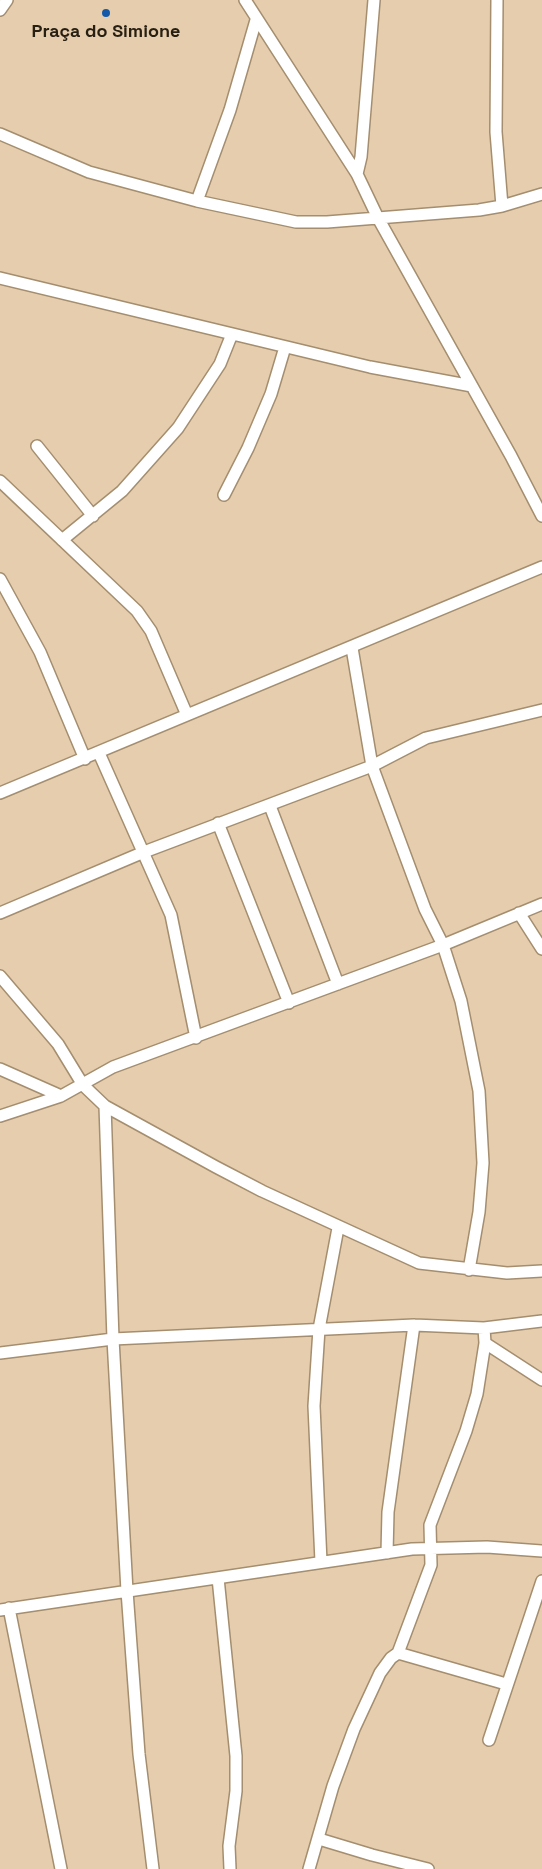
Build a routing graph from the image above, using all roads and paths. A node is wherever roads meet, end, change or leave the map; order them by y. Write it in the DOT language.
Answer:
graph roads {
  1 [pos="7,0"];
  2 [pos="245,0"];
  3 [pos="374,0"];
  4 [pos="497,0"];
  5 [pos="0,10"];
  6 [pos="256,20"];
  7 [pos="0,134"];
  8 [pos="357,174"];
  9 [pos="542,194"];
  10 [pos="197,202"];
  11 [pos="502,206"];
  12 [pos="378,218"];
  13 [pos="0,278"];
  14 [pos="232,334"];
  15 [pos="285,348"];
  16 [pos="472,386"];
  17 [pos="37,446"];
  18 [pos="0,481"];
  19 [pos="224,496"];
  20 [pos="93,516"];
  21 [pos="542,516"];
  22 [pos="62,540"];
  23 [pos="542,567"];
  24 [pos="0,579"];
  25 [pos="352,648"];
  26 [pos="542,710"];
  27 [pos="187,715"];
  28 [pos="99,753"];
  29 [pos="85,759"];
  30 [pos="372,766"];
  31 [pos="0,793"];
  32 [pos="270,806"];
  33 [pos="218,824"];
  34 [pos="144,852"];
  35 [pos="542,904"];
  36 [pos="0,913"];
  37 [pos="519,913"];
  38 [pos="443,945"];
  39 [pos="542,949"];
  40 [pos="0,976"];
  41 [pos="338,984"];
  42 [pos="289,1003"];
  43 [pos="196,1038"];
  44 [pos="0,1069"];
  45 [pos="83,1085"];
  46 [pos="61,1096"];
  47 [pos="105,1106"];
  48 [pos="0,1116"];
  49 [pos="338,1228"];
  50 [pos="470,1270"];
  51 [pos="542,1271"];
  52 [pos="542,1322"];
  53 [pos="414,1326"];
  54 [pos="484,1328"];
  55 [pos="319,1329"];
  56 [pos="113,1340"];
  57 [pos="485,1343"];
  58 [pos="0,1353"];
  59 [pos="542,1380"];
  60 [pos="432,1547"];
  61 [pos="542,1551"];
  62 [pos="387,1553"];
  63 [pos="321,1562"];
  64 [pos="218,1578"];
  65 [pos="542,1580"];
  66 [pos="127,1591"];
  67 [pos="5,1609"];
  68 [pos="398,1653"];
  69 [pos="506,1684"];
  70 [pos="489,1740"];
  71 [pos="319,1839"];
  72 [pos="61,1869"];
  73 [pos="152,1869"];
  74 [pos="230,1869"];
  75 [pos="309,1869"];
  76 [pos="428,1869"];
  1 -- 5 [label="street"];
  2 -- 6 [label="street"];
  3 -- 8 [label="street"];
  4 -- 11 [label="street"];
  6 -- 8 [label="street"];
  6 -- 10 [label="street"];
  7 -- 10 [label="street"];
  8 -- 12 [label="street"];
  9 -- 11 [label="street"];
  10 -- 12 [label="street"];
  11 -- 12 [label="street"];
  12 -- 16 [label="street"];
  13 -- 14 [label="street"];
  14 -- 15 [label="street"];
  14 -- 20 [label="street"];
  15 -- 16 [label="street"];
  15 -- 19 [label="street"];
  16 -- 21 [label="street"];
  17 -- 20 [label="street"];
  18 -- 22 [label="street"];
  20 -- 22 [label="street"];
  22 -- 27 [label="street"];
  23 -- 25 [label="street"];
  24 -- 29 [label="street"];
  25 -- 27 [label="street"];
  25 -- 30 [label="street"];
  26 -- 30 [label="street"];
  27 -- 28 [label="street"];
  28 -- 29 [label="street"];
  28 -- 34 [label="street"];
  29 -- 31 [label="street"];
  30 -- 32 [label="street"];
  30 -- 38 [label="street"];
  32 -- 33 [label="street"];
  32 -- 41 [label="street"];
  33 -- 34 [label="street"];
  33 -- 42 [label="street"];
  34 -- 36 [label="street"];
  34 -- 43 [label="street"];
  35 -- 37 [label="street"];
  37 -- 38 [label="street"];
  37 -- 39 [label="street"];
  38 -- 41 [label="street"];
  38 -- 50 [label="street"];
  40 -- 45 [label="street"];
  41 -- 42 [label="street"];
  42 -- 43 [label="street"];
  43 -- 45 [label="street"];
  44 -- 46 [label="street"];
  45 -- 46 [label="street"];
  45 -- 47 [label="street"];
  46 -- 48 [label="street"];
  47 -- 49 [label="street"];
  47 -- 56 [label="street"];
  49 -- 50 [label="street"];
  49 -- 55 [label="street"];
  50 -- 51 [label="street"];
  52 -- 54 [label="street"];
  53 -- 54 [label="street"];
  53 -- 55 [label="street"];
  53 -- 62 [label="street"];
  54 -- 57 [label="street"];
  55 -- 56 [label="street"];
  55 -- 63 [label="street"];
  56 -- 58 [label="street"];
  56 -- 66 [label="street"];
  57 -- 59 [label="street"];
  57 -- 60 [label="street"];
  60 -- 61 [label="street"];
  60 -- 62 [label="street"];
  60 -- 68 [label="street"];
  62 -- 63 [label="street"];
  63 -- 64 [label="street"];
  64 -- 66 [label="street"];
  64 -- 74 [label="street"];
  65 -- 69 [label="street"];
  66 -- 67 [label="street"];
  66 -- 73 [label="street"];
  67 -- 72 [label="street"];
  68 -- 69 [label="street"];
  68 -- 71 [label="street"];
  69 -- 70 [label="street"];
  71 -- 75 [label="street"];
  71 -- 76 [label="street"];
}
